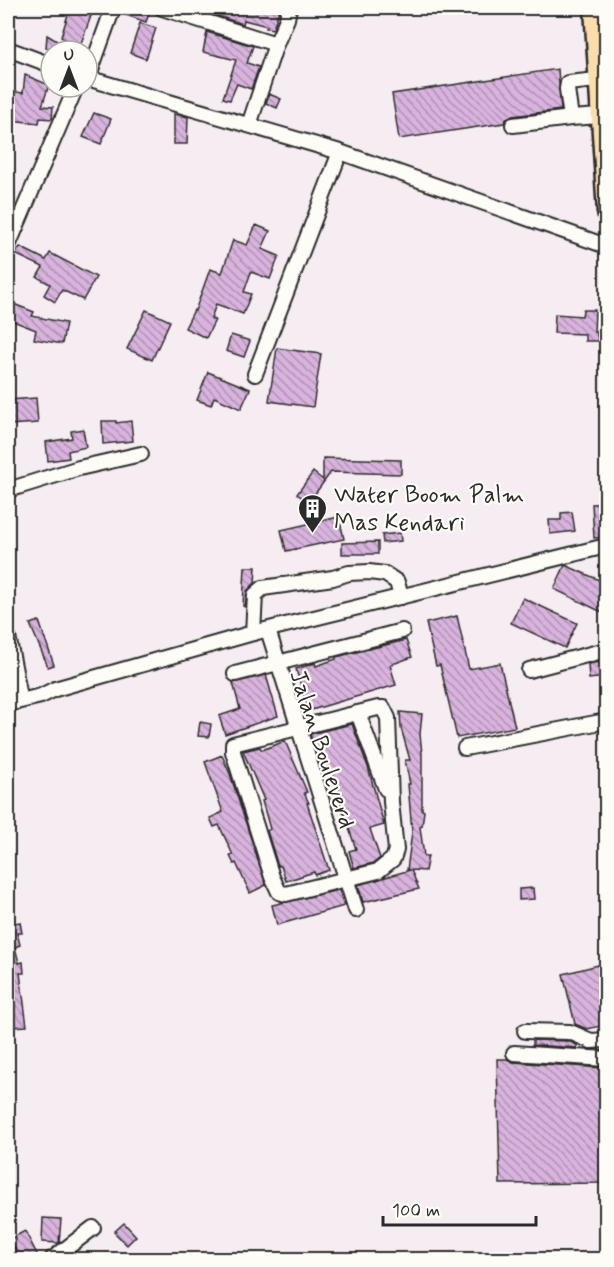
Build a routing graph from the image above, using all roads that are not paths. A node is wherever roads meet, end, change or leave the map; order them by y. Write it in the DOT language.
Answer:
graph roads {
  1 [pos="112,8"];
  2 [pos="162,8"];
  3 [pos="289,8"];
  4 [pos="593,8"];
  5 [pos="276,44"];
  6 [pos="99,46"];
  7 [pos="8,49"];
  8 [pos="39,61"];
  9 [pos="597,80"];
  10 [pos="99,81"];
  11 [pos="71,99"];
  12 [pos="600,116"];
  13 [pos="571,118"];
  14 [pos="249,125"];
  15 [pos="513,125"];
  16 [pos="340,152"];
  17 [pos="606,213"];
  18 [pos="8,246"];
  19 [pos="606,246"];
  20 [pos="255,374"];
  21 [pos="141,454"];
  22 [pos="8,490"];
  23 [pos="606,546"];
  24 [pos="401,597"];
  25 [pos="402,630"];
  26 [pos="261,632"];
  27 [pos="8,636"];
  28 [pos="606,650"];
  29 [pos="276,663"];
  30 [pos="529,670"];
  31 [pos="235,674"];
  32 [pos="55,689"];
  33 [pos="13,693"];
  34 [pos="8,704"];
  35 [pos="358,713"];
  36 [pos="606,721"];
  37 [pos="295,727"];
  38 [pos="465,748"];
  39 [pos="391,802"];
  40 [pos="344,881"];
  41 [pos="356,910"];
  42 [pos="525,1031"];
  43 [pos="606,1040"];
  44 [pos="514,1053"];
  45 [pos="606,1059"];
  46 [pos="93,1228"];
  47 [pos="51,1260"];
  1 -- 6 [label="street"];
  2 -- 5 [label="street"];
  3 -- 5 [label="street"];
  4 -- 9 [label="main road"];
  5 -- 14 [label="street"];
  7 -- 8 [label="street"];
  9 -- 12 [label="main road"];
  9 -- 13 [label="street"];
  10 -- 14 [label="street"];
  11 -- 18 [label="street"];
  12 -- 13 [label="street"];
  12 -- 17 [label="main road"];
  13 -- 15 [label="street"];
  14 -- 16 [label="street"];
  16 -- 19 [label="street"];
  16 -- 20 [label="street"];
  21 -- 22 [label="street"];
  23 -- 24 [label="street"];
  24 -- 26 [label="street"];
  24 -- 26 [label="street"];
  25 -- 29 [label="street"];
  26 -- 29 [label="street, Jalan Bouleverd"];
  26 -- 32 [label="street"];
  27 -- 33 [label="street"];
  28 -- 30 [label="street"];
  29 -- 31 [label="street"];
  29 -- 37 [label="street, Jalan Bouleverd"];
  32 -- 33 [label="street"];
  32 -- 34 [label="street"];
  35 -- 37 [label="street"];
  35 -- 39 [label="street"];
  35 -- 39 [label="street"];
  36 -- 38 [label="street"];
  37 -- 40 [label="street, Jalan Bouleverd"];
  37 -- 40 [label="street"];
  39 -- 40 [label="street"];
  40 -- 41 [label="street, Jalan Bouleverd"];
  42 -- 43 [label="street"];
  44 -- 45 [label="street"];
  46 -- 47 [label="street"];
}
